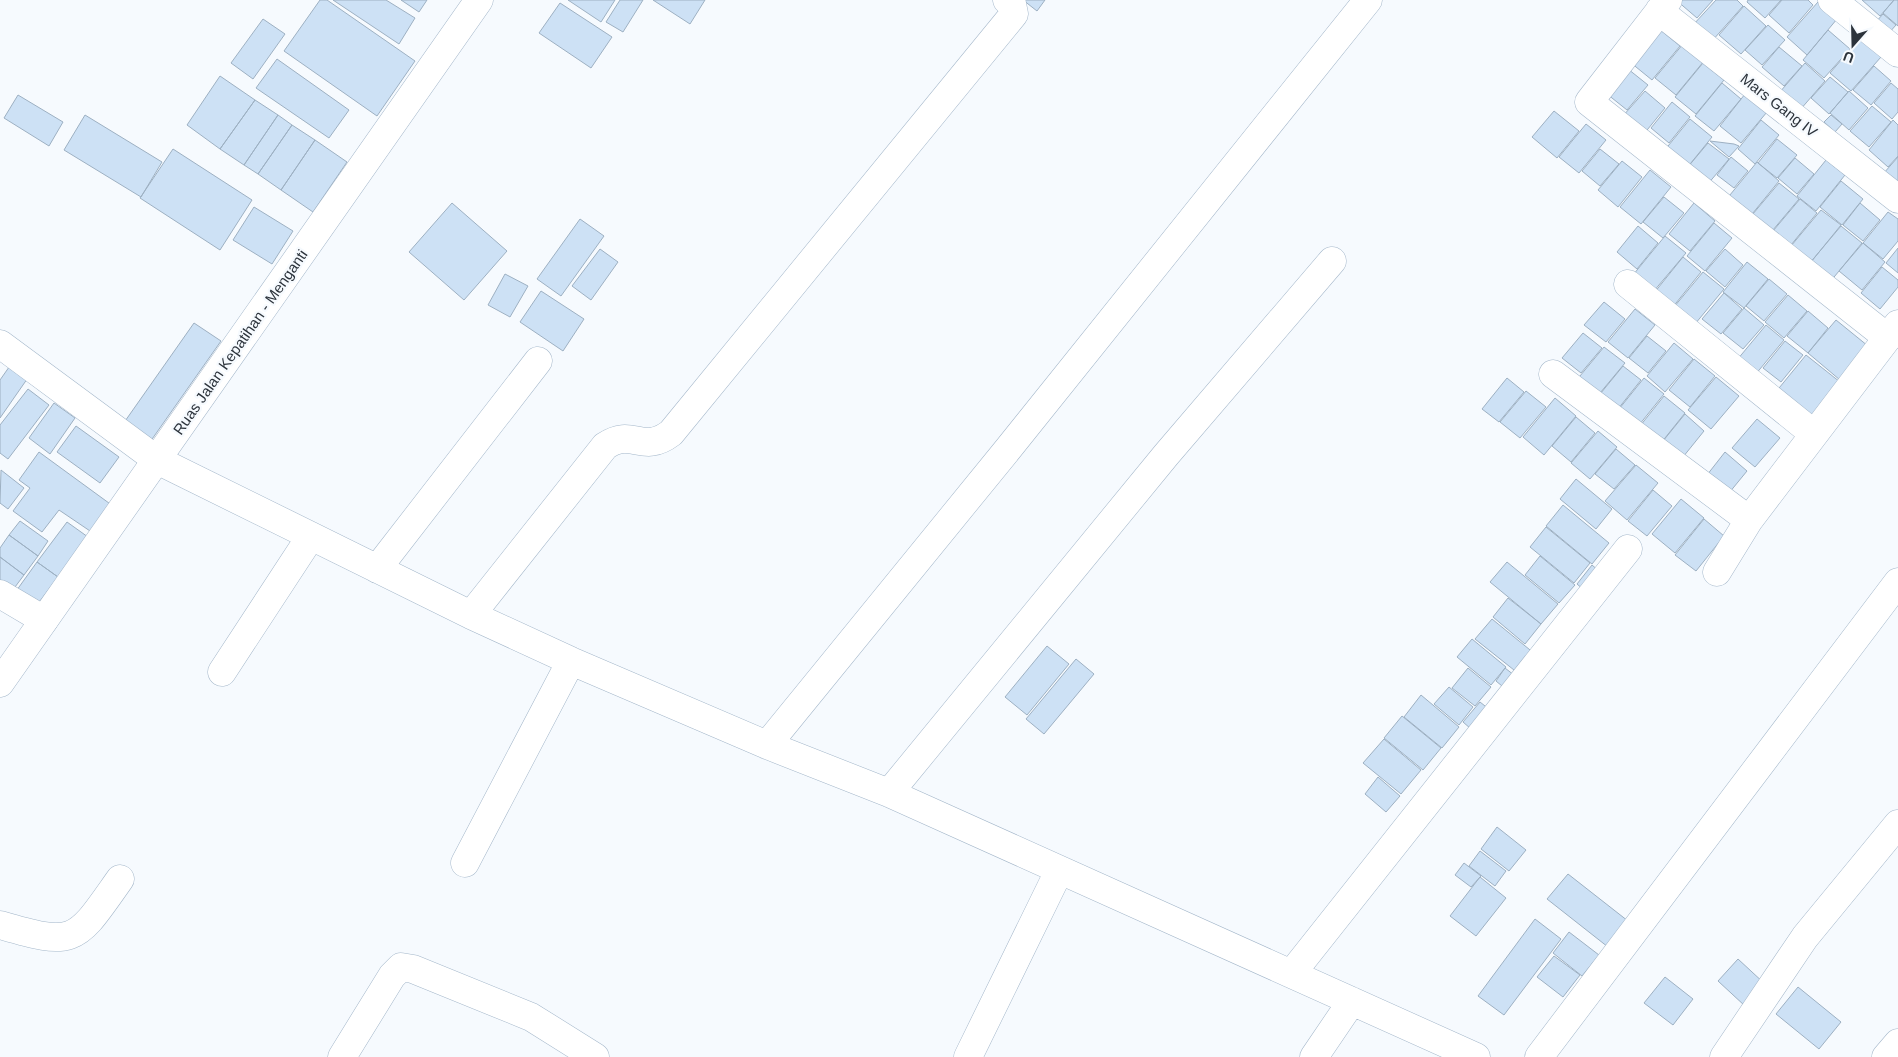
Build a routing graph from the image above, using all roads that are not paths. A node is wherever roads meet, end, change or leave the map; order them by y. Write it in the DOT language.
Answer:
graph roads {
  1 [pos="479,0"];
  2 [pos="1007,0"];
  3 [pos="1368,0"];
  4 [pos="1832,0"];
  5 [pos="1664,6"];
  6 [pos="1898,53"];
  7 [pos="1898,199"];
  8 [pos="1332,261"];
  9 [pos="1628,284"];
  10 [pos="1893,331"];
  11 [pos="0,344"];
  12 [pos="538,361"];
  13 [pos="1553,374"];
  14 [pos="1814,434"];
  15 [pos="157,460"];
  16 [pos="1749,520"];
  17 [pos="311,536"];
  18 [pos="1628,549"];
  19 [pos="376,569"];
  20 [pos="1717,572"];
  21 [pos="1898,582"];
  22 [pos="0,594"];
  23 [pos="471,615"];
  24 [pos="44,620"];
  25 [pos="571,661"];
  26 [pos="222,672"];
  27 [pos="0,683"];
  28 [pos="767,745"];
  29 [pos="889,793"];
  30 [pos="1895,833"];
  31 [pos="465,863"];
  32 [pos="1059,871"];
  33 [pos="120,879"];
  34 [pos="0,925"];
  35 [pos="1292,973"];
  36 [pos="1352,1001"];
  37 [pos="1898,1043"];
  38 [pos="342,1057"];
  39 [pos="595,1057"];
  40 [pos="968,1057"];
  41 [pos="1314,1057"];
  42 [pos="1476,1057"];
  43 [pos="1539,1057"];
  44 [pos="1724,1057"];
  45 [pos="1886,1057"];
  1 -- 15 [label="street, Ruas Jalan Kepatihan - Menganti"];
  2 -- 23 [label="street"];
  3 -- 28 [label="street"];
  4 -- 6 [label="street"];
  5 -- 7 [label="street, Mars Gang IV"];
  5 -- 10 [label="street"];
  8 -- 29 [label="street"];
  9 -- 14 [label="street"];
  10 -- 14 [label="street"];
  11 -- 15 [label="street"];
  12 -- 19 [label="street"];
  13 -- 16 [label="street"];
  14 -- 16 [label="street"];
  15 -- 17 [label="street"];
  15 -- 24 [label="street, Ruas Jalan Kepatihan - Menganti"];
  16 -- 20 [label="street"];
  17 -- 19 [label="street"];
  17 -- 26 [label="street"];
  18 -- 35 [label="street"];
  19 -- 23 [label="street"];
  21 -- 43 [label="street"];
  22 -- 24 [label="street"];
  23 -- 25 [label="street"];
  24 -- 27 [label="street, Ruas Jalan Kepatihan - Menganti"];
  25 -- 28 [label="street"];
  25 -- 31 [label="street"];
  28 -- 29 [label="street"];
  29 -- 32 [label="street"];
  30 -- 44 [label="street"];
  32 -- 35 [label="street"];
  32 -- 40 [label="street"];
  33 -- 34 [label="street"];
  35 -- 36 [label="street"];
  36 -- 41 [label="street"];
  36 -- 42 [label="street"];
  37 -- 45 [label="street"];
  38 -- 39 [label="street"];
}
